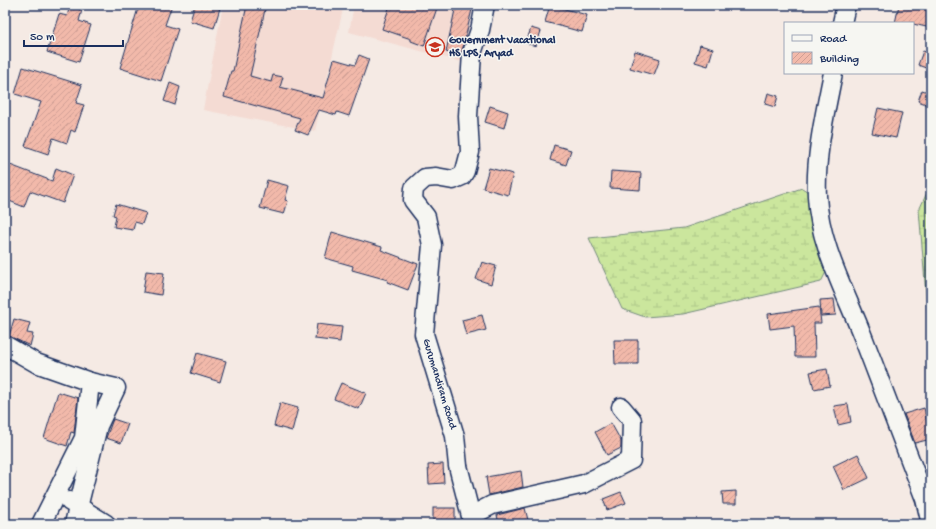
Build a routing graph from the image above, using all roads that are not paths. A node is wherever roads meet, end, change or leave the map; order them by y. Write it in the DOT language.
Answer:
graph roads {
  1 [pos="484,5"];
  2 [pos="846,5"];
  3 [pos="842,22"];
  4 [pos="833,74"];
  5 [pos="5,345"];
  6 [pos="90,382"];
  7 [pos="621,407"];
  8 [pos="57,494"];
  9 [pos="76,515"];
  10 [pos="472,520"];
  11 [pos="41,524"];
  12 [pos="106,524"];
  13 [pos="930,524"];
  1 -- 10 [label="street, Gurumandiram Road"];
  2 -- 3 [label="street"];
  4 -- 13 [label="street"];
  5 -- 6 [label="street"];
  6 -- 8 [label="street"];
  6 -- 9 [label="street"];
  7 -- 10 [label="street"];
  8 -- 9 [label="street"];
  8 -- 11 [label="street"];
  9 -- 12 [label="street"];
}
